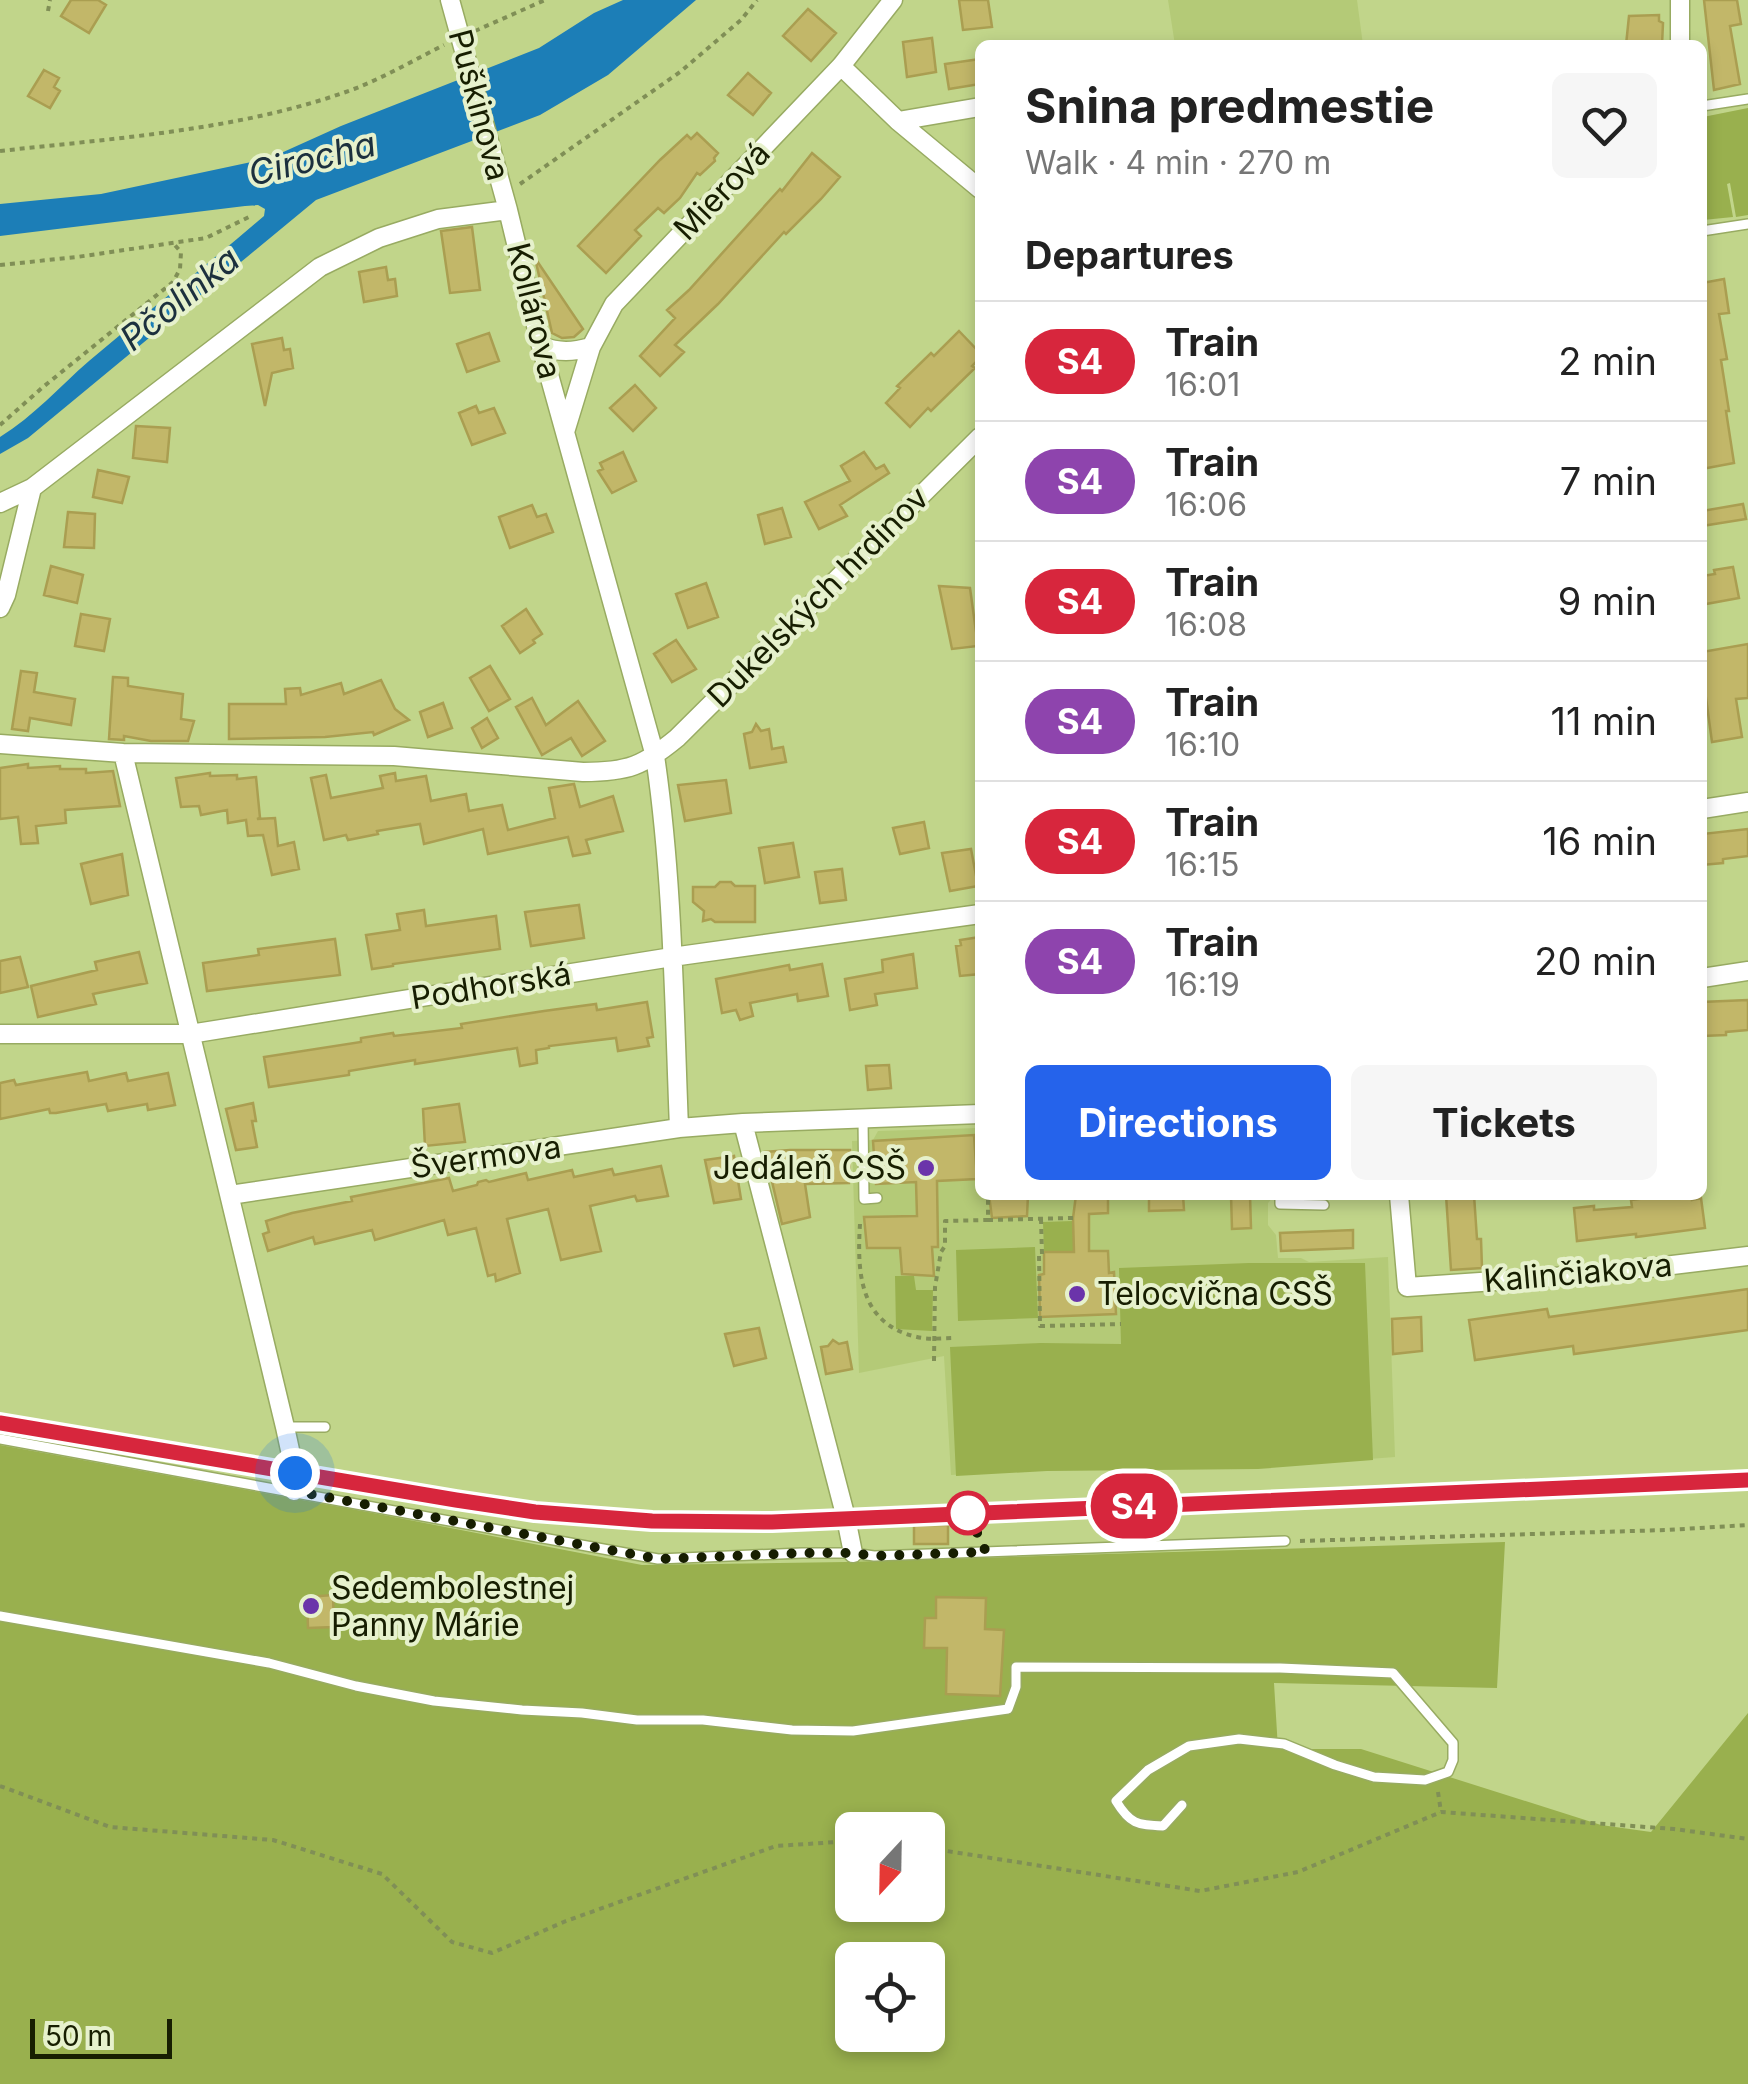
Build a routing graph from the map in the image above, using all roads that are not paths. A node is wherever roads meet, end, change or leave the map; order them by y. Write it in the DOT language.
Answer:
graph roads {
  1 [pos="450,0"];
  2 [pos="909,0"];
  3 [pos="1680,0"];
  4 [pos="889,6"];
  5 [pos="1680,40"];
  6 [pos="841,66"];
  7 [pos="1748,99"];
  8 [pos="1707,105"];
  9 [pos="975,108"];
  10 [pos="898,120"];
  11 [pos="975,185"];
  12 [pos="505,200"];
  13 [pos="1748,224"];
  14 [pos="1707,230"];
  15 [pos="541,346"];
  16 [pos="591,347"];
  17 [pos="564,432"];
  18 [pos="975,442"];
  19 [pos="32,488"];
  20 [pos="0,503"];
  21 [pos="0,608"];
  22 [pos="0,744"];
  23 [pos="123,753"];
  24 [pos="655,756"];
  25 [pos="1748,802"];
  26 [pos="1707,808"];
  27 [pos="975,915"];
  28 [pos="672,957"];
  29 [pos="1748,971"];
  30 [pos="1707,977"];
  31 [pos="0,1034"];
  32 [pos="190,1034"];
  33 [pos="975,1114"];
  34 [pos="863,1118"];
  35 [pos="743,1123"];
  36 [pos="679,1128"];
  37 [pos="230,1195"];
  38 [pos="877,1198"];
  39 [pos="1280,1200"];
  40 [pos="1399,1200"];
  41 [pos="1324,1205"];
  42 [pos="1748,1256"];
  43 [pos="285,1427"];
  44 [pos="325,1427"];
  45 [pos="0,1439"];
  46 [pos="294,1491"];
  47 [pos="1285,1541"];
  48 [pos="853,1553"];
  49 [pos="0,1616"];
  50 [pos="1182,1805"];
  1 -- 12 [label="street, Puškinova"];
  2 -- 4 [label="street"];
  3 -- 5 [label="street"];
  4 -- 6 [label="street, Mierová"];
  6 -- 10 [label="street"];
  6 -- 16 [label="street, Mierová"];
  7 -- 8 [label="lane"];
  9 -- 10 [label="street"];
  10 -- 11 [label="street"];
  12 -- 15 [label="street, Kollárova"];
  12 -- 19 [label="street, Kollárova"];
  13 -- 14 [label="lane"];
  15 -- 16 [label="street"];
  15 -- 17 [label="street, Kollárova"];
  16 -- 17 [label="street, Mierová"];
  17 -- 24 [label="street, Kollárova"];
  18 -- 24 [label="street, Dukelských hrdinov"];
  19 -- 20 [label="street, Kollárova"];
  19 -- 21 [label="street"];
  22 -- 23 [label="street"];
  23 -- 24 [label="street"];
  23 -- 32 [label="street"];
  24 -- 28 [label="street, Kollárova"];
  25 -- 26 [label="street"];
  27 -- 28 [label="street, Podhorská"];
  28 -- 32 [label="street, Podhorská"];
  28 -- 36 [label="street, Kollárova"];
  29 -- 30 [label="street"];
  31 -- 32 [label="street, Podhorská"];
  32 -- 37 [label="street"];
  33 -- 34 [label="street, Švermova"];
  34 -- 35 [label="street, Švermova"];
  34 -- 38 [label="lane"];
  35 -- 36 [label="street, Švermova"];
  35 -- 48 [label="street"];
  36 -- 37 [label="street, Švermova"];
  37 -- 43 [label="street"];
  39 -- 41 [label="lane"];
  40 -- 42 [label="street, Kalinčiakova"];
  43 -- 44 [label="lane"];
  43 -- 46 [label="street"];
  45 -- 46 [label="lane"];
  46 -- 48 [label="lane"];
  47 -- 48 [label="lane"];
  49 -- 50 [label="lane"];
}
